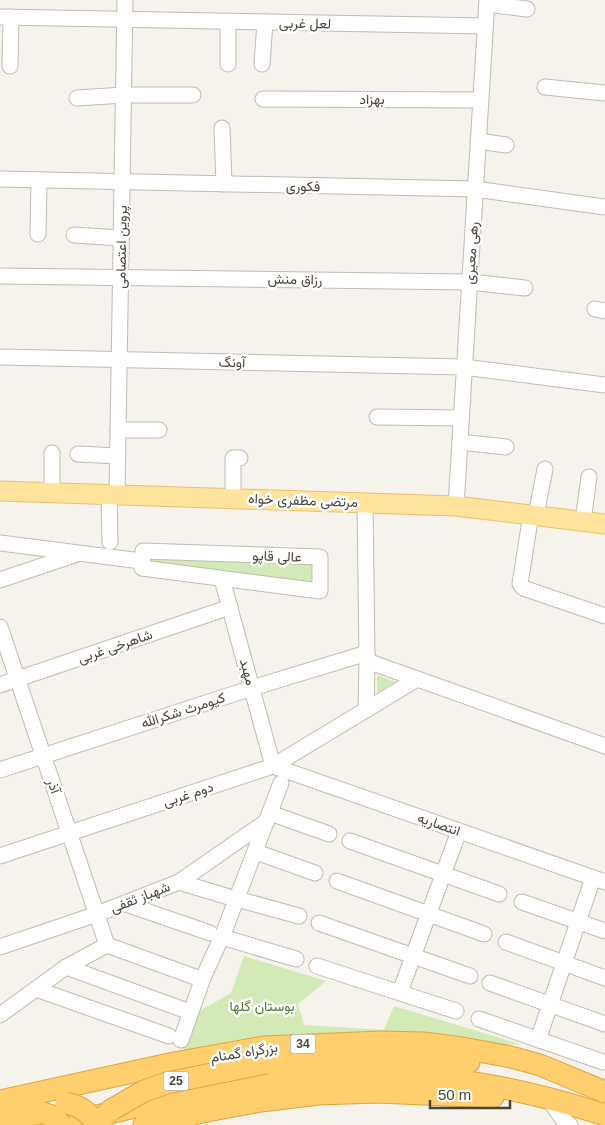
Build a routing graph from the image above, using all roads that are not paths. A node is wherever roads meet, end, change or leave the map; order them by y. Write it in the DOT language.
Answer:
graph roads {
  1 [pos="125,0"];
  2 [pos="487,2"];
  3 [pos="527,9"];
  4 [pos="6,17"];
  5 [pos="125,19"];
  6 [pos="228,21"];
  7 [pos="265,22"];
  8 [pos="485,26"];
  9 [pos="228,64"];
  10 [pos="262,64"];
  11 [pos="10,66"];
  12 [pos="545,87"];
  13 [pos="605,93"];
  14 [pos="124,95"];
  15 [pos="193,95"];
  16 [pos="77,98"];
  17 [pos="263,99"];
  18 [pos="481,100"];
  19 [pos="222,128"];
  20 [pos="478,141"];
  21 [pos="506,145"];
  22 [pos="0,179"];
  23 [pos="39,180"];
  24 [pos="122,182"];
  25 [pos="224,184"];
  26 [pos="475,189"];
  27 [pos="605,207"];
  28 [pos="38,234"];
  29 [pos="74,235"];
  30 [pos="121,238"];
  31 [pos="0,276"];
  32 [pos="121,277"];
  33 [pos="470,282"];
  34 [pos="525,288"];
  35 [pos="0,357"];
  36 [pos="119,359"];
  37 [pos="464,366"];
  38 [pos="605,385"];
  39 [pos="377,416"];
  40 [pos="461,418"];
  41 [pos="118,430"];
  42 [pos="160,430"];
  43 [pos="460,442"];
  44 [pos="506,447"];
  45 [pos="52,453"];
  46 [pos="78,454"];
  47 [pos="118,456"];
  48 [pos="240,458"];
  49 [pos="545,469"];
  50 [pos="589,477"];
  51 [pos="0,491"];
  52 [pos="52,493"];
  53 [pos="113,494"];
  54 [pos="233,498"];
  55 [pos="365,502"];
  56 [pos="456,506"];
  57 [pos="533,515"];
  58 [pos="583,521"];
  59 [pos="605,524"];
  60 [pos="110,542"];
  61 [pos="0,543"];
  62 [pos="79,553"];
  63 [pos="141,561"];
  64 [pos="222,578"];
  65 [pos="0,580"];
  66 [pos="230,607"];
  67 [pos="605,616"];
  68 [pos="0,627"];
  69 [pos="367,657"];
  70 [pos="18,679"];
  71 [pos="417,679"];
  72 [pos="0,685"];
  73 [pos="252,688"];
  74 [pos="366,710"];
  75 [pos="605,746"];
  76 [pos="43,756"];
  77 [pos="273,766"];
  78 [pos="0,770"];
  79 [pos="281,783"];
  80 [pos="269,817"];
  81 [pos="459,831"];
  82 [pos="70,833"];
  83 [pos="329,834"];
  84 [pos="350,841"];
  85 [pos="256,852"];
  86 [pos="0,856"];
  87 [pos="315,873"];
  88 [pos="443,874"];
  89 [pos="336,880"];
  90 [pos="599,880"];
  91 [pos="179,882"];
  92 [pos="499,894"];
  93 [pos="233,898"];
  94 [pos="522,902"];
  95 [pos="126,904"];
  96 [pos="97,914"];
  97 [pos="429,914"];
  98 [pos="299,916"];
  99 [pos="578,922"];
  100 [pos="319,923"];
  101 [pos="605,931"];
  102 [pos="484,934"];
  103 [pos="217,939"];
  104 [pos="506,942"];
  105 [pos="107,945"];
  106 [pos="0,947"];
  107 [pos="413,956"];
  108 [pos="296,959"];
  109 [pos="564,964"];
  110 [pos="317,966"];
  111 [pos="66,967"];
  112 [pos="470,976"];
  113 [pos="195,977"];
  114 [pos="605,978"];
  115 [pos="490,983"];
  116 [pos="36,989"];
  117 [pos="400,992"];
  118 [pos="550,1005"];
  119 [pos="456,1011"];
  120 [pos="190,1012"];
  121 [pos="0,1015"];
  122 [pos="479,1019"];
  123 [pos="605,1024"];
  124 [pos="538,1040"];
  125 [pos="603,1062"];
  126 [pos="604,1092"];
  127 [pos="552,1098"];
  128 [pos="0,1101"];
  129 [pos="0,1108"];
  130 [pos="605,1115"];
  131 [pos="0,1118"];
  132 [pos="54,1121"];
  133 [pos="96,1125"];
  134 [pos="144,1125"];
  135 [pos="570,1125"];
  136 [pos="596,1125"];
  1 -- 5 [label="street, پروین اعتصامی"];
  2 -- 3 [label="street"];
  2 -- 8 [label="street, رهی معیری"];
  4 -- 5 [label="street, لعل غربی"];
  4 -- 11 [label="street"];
  5 -- 6 [label="street, لعل غربی"];
  5 -- 14 [label="street, پروین اعتصامی"];
  6 -- 7 [label="street, لعل غربی"];
  6 -- 9 [label="street"];
  7 -- 8 [label="street, لعل غربی"];
  7 -- 10 [label="street"];
  8 -- 18 [label="street, رهی معیری"];
  12 -- 13 [label="street"];
  14 -- 15 [label="street"];
  14 -- 16 [label="street"];
  14 -- 24 [label="street, پروین اعتصامی"];
  17 -- 18 [label="street, بهزاد"];
  18 -- 20 [label="street, رهی معیری"];
  19 -- 25 [label="street"];
  20 -- 21 [label="street"];
  20 -- 26 [label="street, رهی معیری"];
  22 -- 23 [label="street, فکوری"];
  23 -- 24 [label="street, فکوری"];
  23 -- 28 [label="street"];
  24 -- 25 [label="street, فکوری"];
  24 -- 30 [label="street, پروین اعتصامی"];
  25 -- 26 [label="street, فکوری"];
  26 -- 27 [label="street, فکوری"];
  26 -- 33 [label="street, رهی معیری"];
  29 -- 30 [label="street"];
  30 -- 32 [label="street, پروین اعتصامی"];
  31 -- 32 [label="street, رزاق منش"];
  32 -- 33 [label="street, رزاق منش"];
  32 -- 36 [label="street, پروین اعتصامی"];
  33 -- 34 [label="street, رزاق منش"];
  33 -- 37 [label="street, رهی معیری"];
  35 -- 36 [label="street, آونگ"];
  36 -- 37 [label="street, آونگ"];
  36 -- 41 [label="street, پروین اعتصامی"];
  37 -- 38 [label="street, آونگ"];
  37 -- 40 [label="street, رهی معیری"];
  39 -- 40 [label="street"];
  40 -- 43 [label="street, رهی معیری"];
  41 -- 42 [label="street"];
  41 -- 47 [label="street, پروین اعتصامی"];
  43 -- 44 [label="street"];
  43 -- 56 [label="street, رهی معیری"];
  45 -- 52 [label="street"];
  46 -- 47 [label="street"];
  47 -- 53 [label="street, پروین اعتصامی"];
  48 -- 54 [label="street"];
  49 -- 57 [label="street"];
  50 -- 58 [label="street"];
  51 -- 52 [label="main road, مرتضی مظفری خواه"];
  52 -- 53 [label="main road, مرتضی مظفری خواه"];
  53 -- 54 [label="main road, مرتضی مظفری خواه"];
  53 -- 60 [label="street, پروین اعتصامی"];
  54 -- 55 [label="main road, مرتضی مظفری خواه"];
  55 -- 56 [label="main road, مرتضی مظفری خواه"];
  55 -- 69 [label="street"];
  56 -- 57 [label="main road, مرتضی مظفری خواه"];
  57 -- 58 [label="main road, مرتضی مظفری خواه"];
  57 -- 67 [label="street"];
  58 -- 59 [label="main road, مرتضی مظفری خواه"];
  61 -- 62 [label="street"];
  62 -- 63 [label="street"];
  62 -- 65 [label="street"];
  63 -- 64 [label="street, عالی قاپو"];
  63 -- 64 [label="street, عالی قاپو"];
  64 -- 66 [label="street, مهبد"];
  66 -- 70 [label="street, شاهرخی غربی"];
  66 -- 73 [label="street, مهبد"];
  68 -- 70 [label="street, آذر"];
  69 -- 71 [label="street"];
  69 -- 73 [label="street, کیومرث شکرالله"];
  69 -- 74 [label="street"];
  70 -- 72 [label="street, شاهرخی غربی"];
  70 -- 76 [label="street, آذر"];
  71 -- 74 [label="street, دوم غربی"];
  71 -- 75 [label="street"];
  73 -- 76 [label="street, کیومرث شکرالله"];
  73 -- 77 [label="street, مهبد"];
  74 -- 77 [label="street, دوم غربی"];
  76 -- 78 [label="street, کیومرث شکرالله"];
  76 -- 82 [label="street, آذر"];
  77 -- 81 [label="street, انتصاریه"];
  77 -- 82 [label="street, دوم غربی"];
  79 -- 80 [label="street"];
  80 -- 83 [label="street"];
  80 -- 85 [label="street"];
  80 -- 91 [label="street, شهباز ثقفی"];
  81 -- 88 [label="street"];
  81 -- 90 [label="street, انتصاریه"];
  82 -- 86 [label="street, دوم غربی"];
  82 -- 96 [label="street, آذر"];
  84 -- 88 [label="street"];
  85 -- 87 [label="street"];
  85 -- 93 [label="street"];
  88 -- 92 [label="street"];
  88 -- 97 [label="street"];
  89 -- 97 [label="street"];
  90 -- 99 [label="street"];
  91 -- 93 [label="street"];
  91 -- 95 [label="street, شهباز ثقفی"];
  93 -- 98 [label="street"];
  93 -- 103 [label="street"];
  94 -- 99 [label="street"];
  95 -- 96 [label="street, شهباز ثقفی"];
  95 -- 103 [label="street"];
  96 -- 105 [label="street, آذر"];
  96 -- 106 [label="street, شهباز ثقفی"];
  97 -- 102 [label="street"];
  97 -- 107 [label="street"];
  99 -- 101 [label="street"];
  99 -- 109 [label="street"];
  100 -- 107 [label="street"];
  103 -- 108 [label="street"];
  103 -- 120 [label="street"];
  104 -- 109 [label="street"];
  105 -- 111 [label="street"];
  105 -- 113 [label="street"];
  107 -- 112 [label="street"];
  107 -- 117 [label="street"];
  109 -- 114 [label="street"];
  109 -- 118 [label="street"];
  110 -- 117 [label="street"];
  111 -- 116 [label="street"];
  111 -- 120 [label="street"];
  115 -- 118 [label="street"];
  116 -- 120 [label="street"];
  116 -- 121 [label="street"];
  117 -- 119 [label="street"];
  118 -- 123 [label="street"];
  118 -- 124 [label="street"];
  122 -- 124 [label="street"];
  124 -- 125 [label="street"];
  126 -- 128 [label="highway, بزرگراه گمنام / 34"];
  126 -- 133 [label="highway, 25, bridge"];
  127 -- 130 [label="highway"];
  127 -- 132 [label="highway"];
  127 -- 134 [label="highway"];
  127 -- 135 [label="street"];
  127 -- 136 [label="highway"];
  129 -- 133 [label="highway, 25, bridge"];
  131 -- 132 [label="highway"];
}
